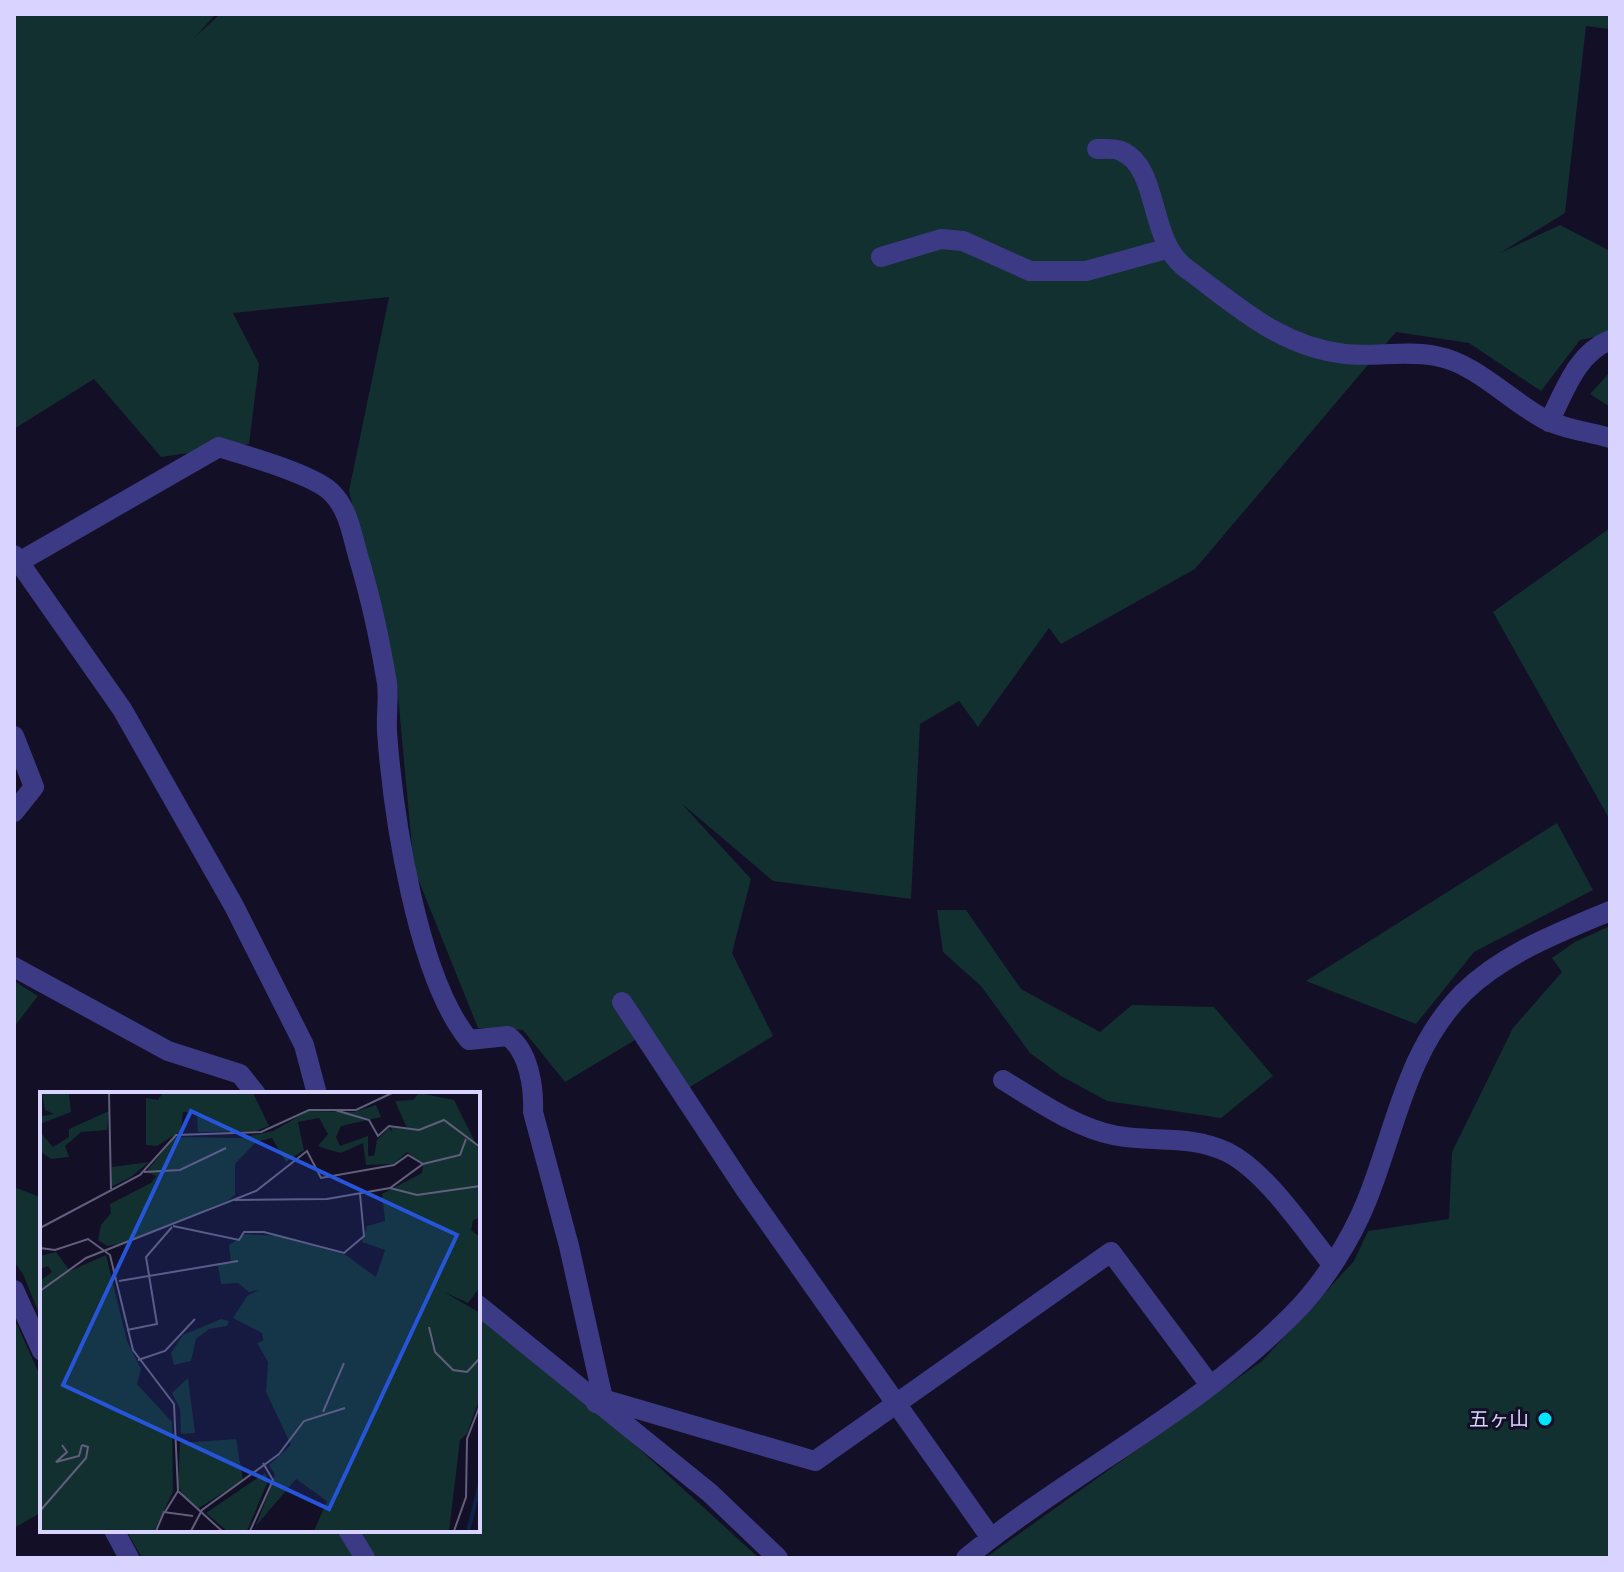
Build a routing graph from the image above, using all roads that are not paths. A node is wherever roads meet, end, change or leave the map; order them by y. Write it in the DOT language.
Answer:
graph roads {
  1 [pos="1097,149"];
  2 [pos="1166,249"];
  3 [pos="881,257"];
  4 [pos="1610,340"];
  5 [pos="1549,422"];
  6 [pos="1610,438"];
  7 [pos="17,559"];
  8 [pos="14,736"];
  9 [pos="14,812"];
  10 [pos="1610,911"];
  11 [pos="14,967"];
  12 [pos="622,1002"];
  13 [pos="1003,1080"];
  14 [pos="254,1092"];
  15 [pos="316,1092"];
  16 [pos="1332,1264"];
  17 [pos="14,1290"];
  18 [pos="480,1307"];
  19 [pos="40,1347"];
  20 [pos="1210,1385"];
  21 [pos="600,1401"];
  22 [pos="894,1405"];
  23 [pos="115,1532"];
  24 [pos="349,1532"];
  25 [pos="991,1538"];
  26 [pos="129,1558"];
  27 [pos="365,1558"];
  28 [pos="778,1558"];
  29 [pos="966,1558"];
  1 -- 2 [label="street"];
  2 -- 3 [label="street"];
  2 -- 5 [label="street"];
  4 -- 5 [label="street"];
  5 -- 6 [label="street"];
  7 -- 15 [label="street"];
  7 -- 21 [label="street"];
  8 -- 9 [label="street"];
  10 -- 16 [label="street"];
  11 -- 14 [label="street"];
  12 -- 22 [label="street"];
  13 -- 16 [label="street"];
  16 -- 20 [label="street"];
  17 -- 19 [label="street"];
  18 -- 21 [label="street"];
  20 -- 22 [label="street"];
  20 -- 25 [label="street"];
  21 -- 22 [label="street"];
  21 -- 28 [label="street"];
  22 -- 25 [label="street"];
  23 -- 26 [label="street"];
  24 -- 27 [label="street"];
  25 -- 29 [label="street"];
}
